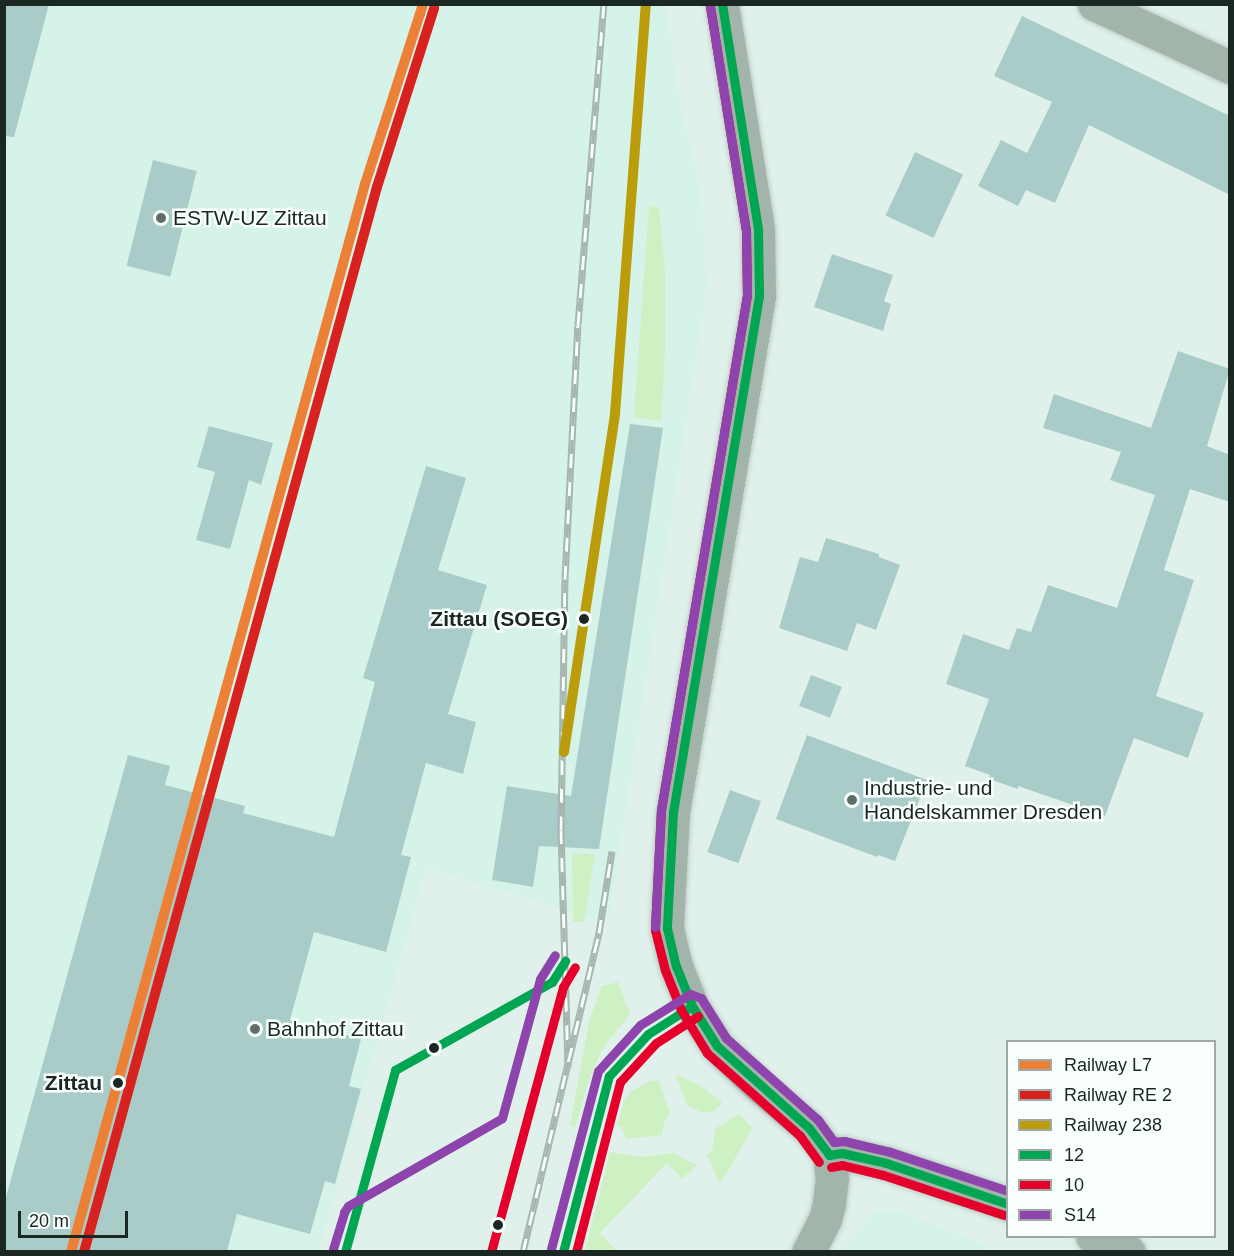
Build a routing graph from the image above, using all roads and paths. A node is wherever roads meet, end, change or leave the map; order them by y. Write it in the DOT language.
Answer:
graph roads {
  1 [pos="722,4"];
  2 [pos="1094,4"];
  3 [pos="1230,67"];
  4 [pos="829,1155"];
  5 [pos="1006,1203"];
  6 [pos="1097,1238"];
  7 [pos="808,1251"];
  8 [pos="1130,1251"];
  1 -- 4 [label="street"];
  2 -- 3 [label="street"];
  4 -- 5 [label="street"];
  4 -- 7 [label="street"];
  6 -- 8 [label="street"];
}
